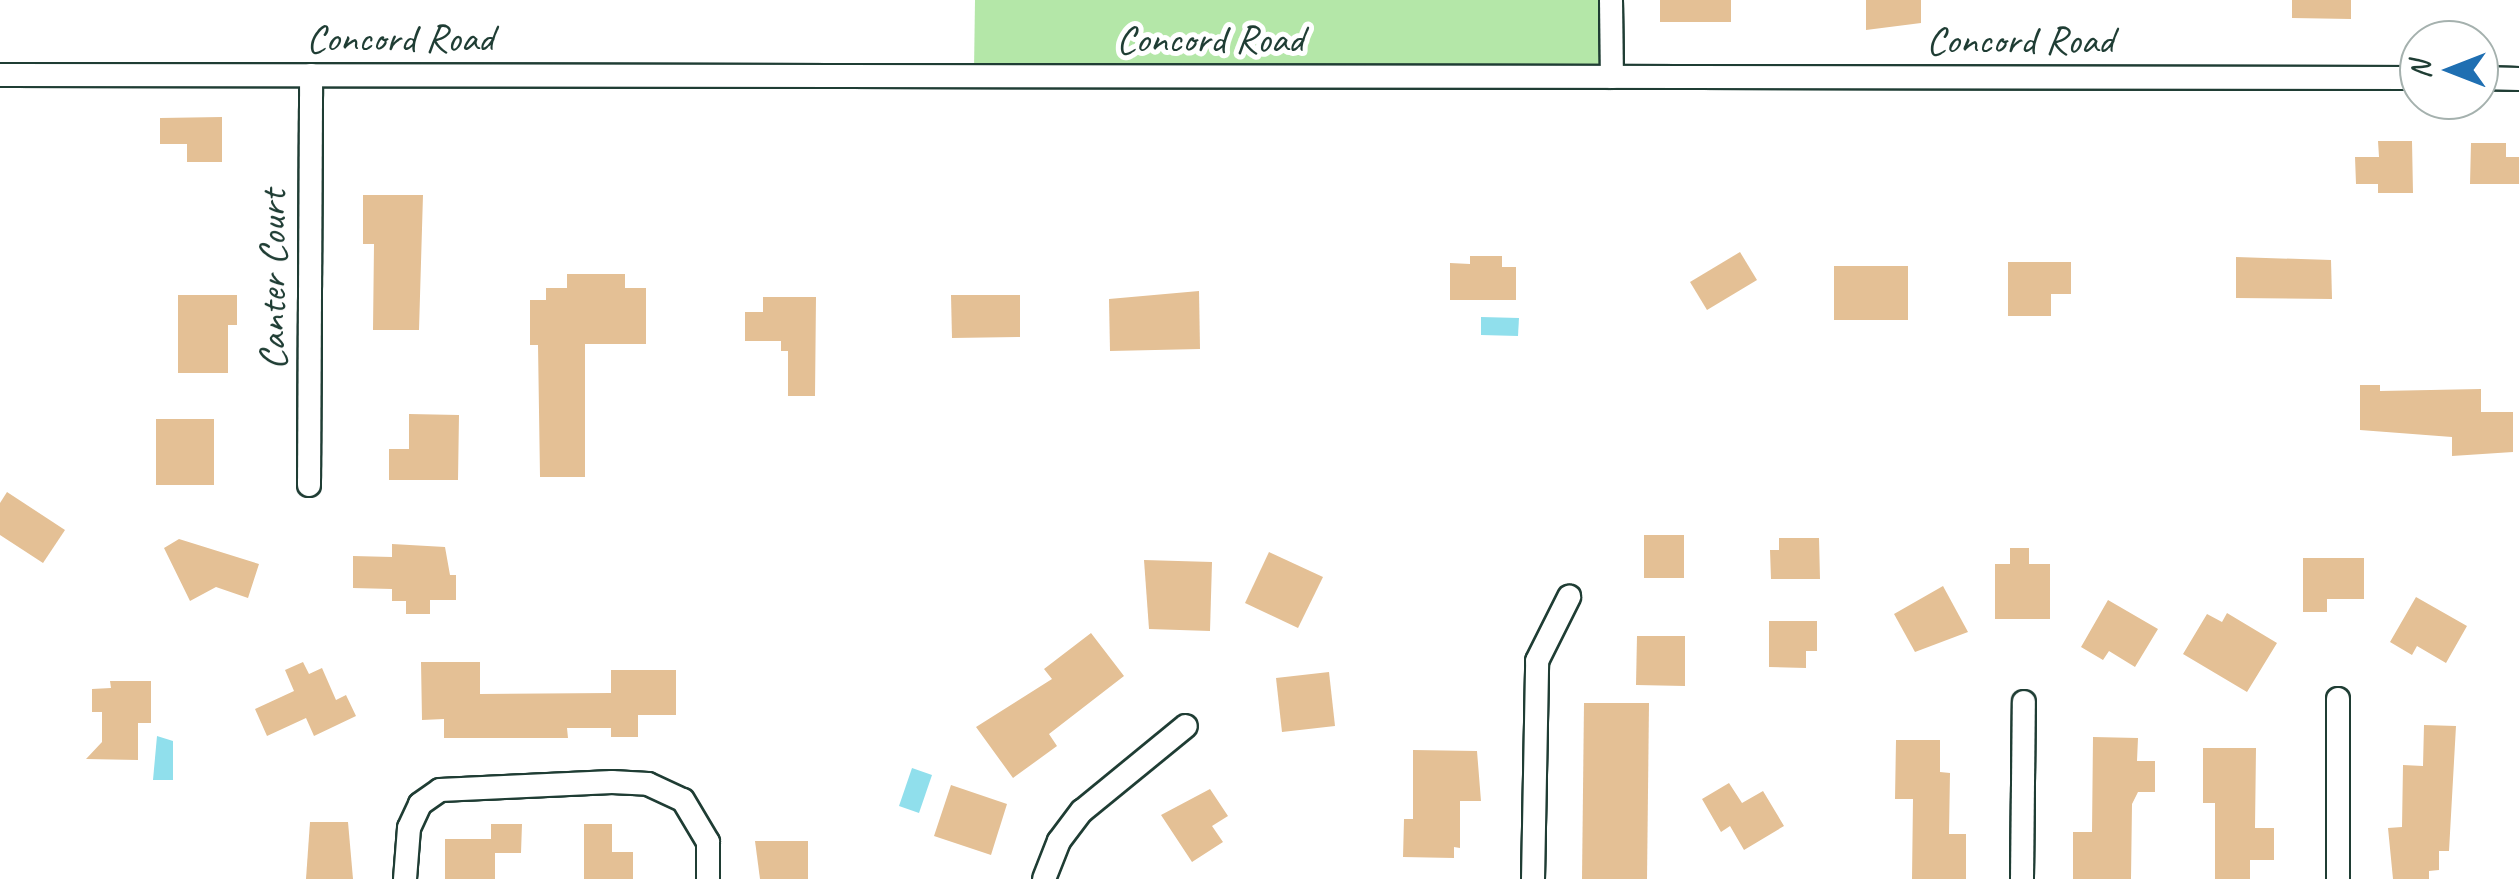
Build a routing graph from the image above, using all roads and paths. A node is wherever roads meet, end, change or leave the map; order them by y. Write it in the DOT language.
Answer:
graph roads {
  1 [pos="1611,0"];
  2 [pos="0,75"];
  3 [pos="310,76"];
  4 [pos="1612,77"];
  5 [pos="2399,78"];
  6 [pos="309,485"];
  7 [pos="1569,597"];
  8 [pos="2338,699"];
  9 [pos="2024,702"];
  10 [pos="1186,726"];
  11 [pos="406,879"];
  12 [pos="708,879"];
  13 [pos="1044,879"];
  14 [pos="1533,879"];
  15 [pos="2022,879"];
  16 [pos="2338,879"];
  1 -- 4 [label="street"];
  2 -- 3 [label="street, Concord Road"];
  3 -- 4 [label="street, Concord Road"];
  3 -- 6 [label="street, Canter Court"];
  4 -- 5 [label="street, Concord Road"];
  7 -- 14 [label="street"];
  8 -- 16 [label="street"];
  9 -- 15 [label="street"];
  10 -- 13 [label="street"];
  11 -- 12 [label="street"];
}
